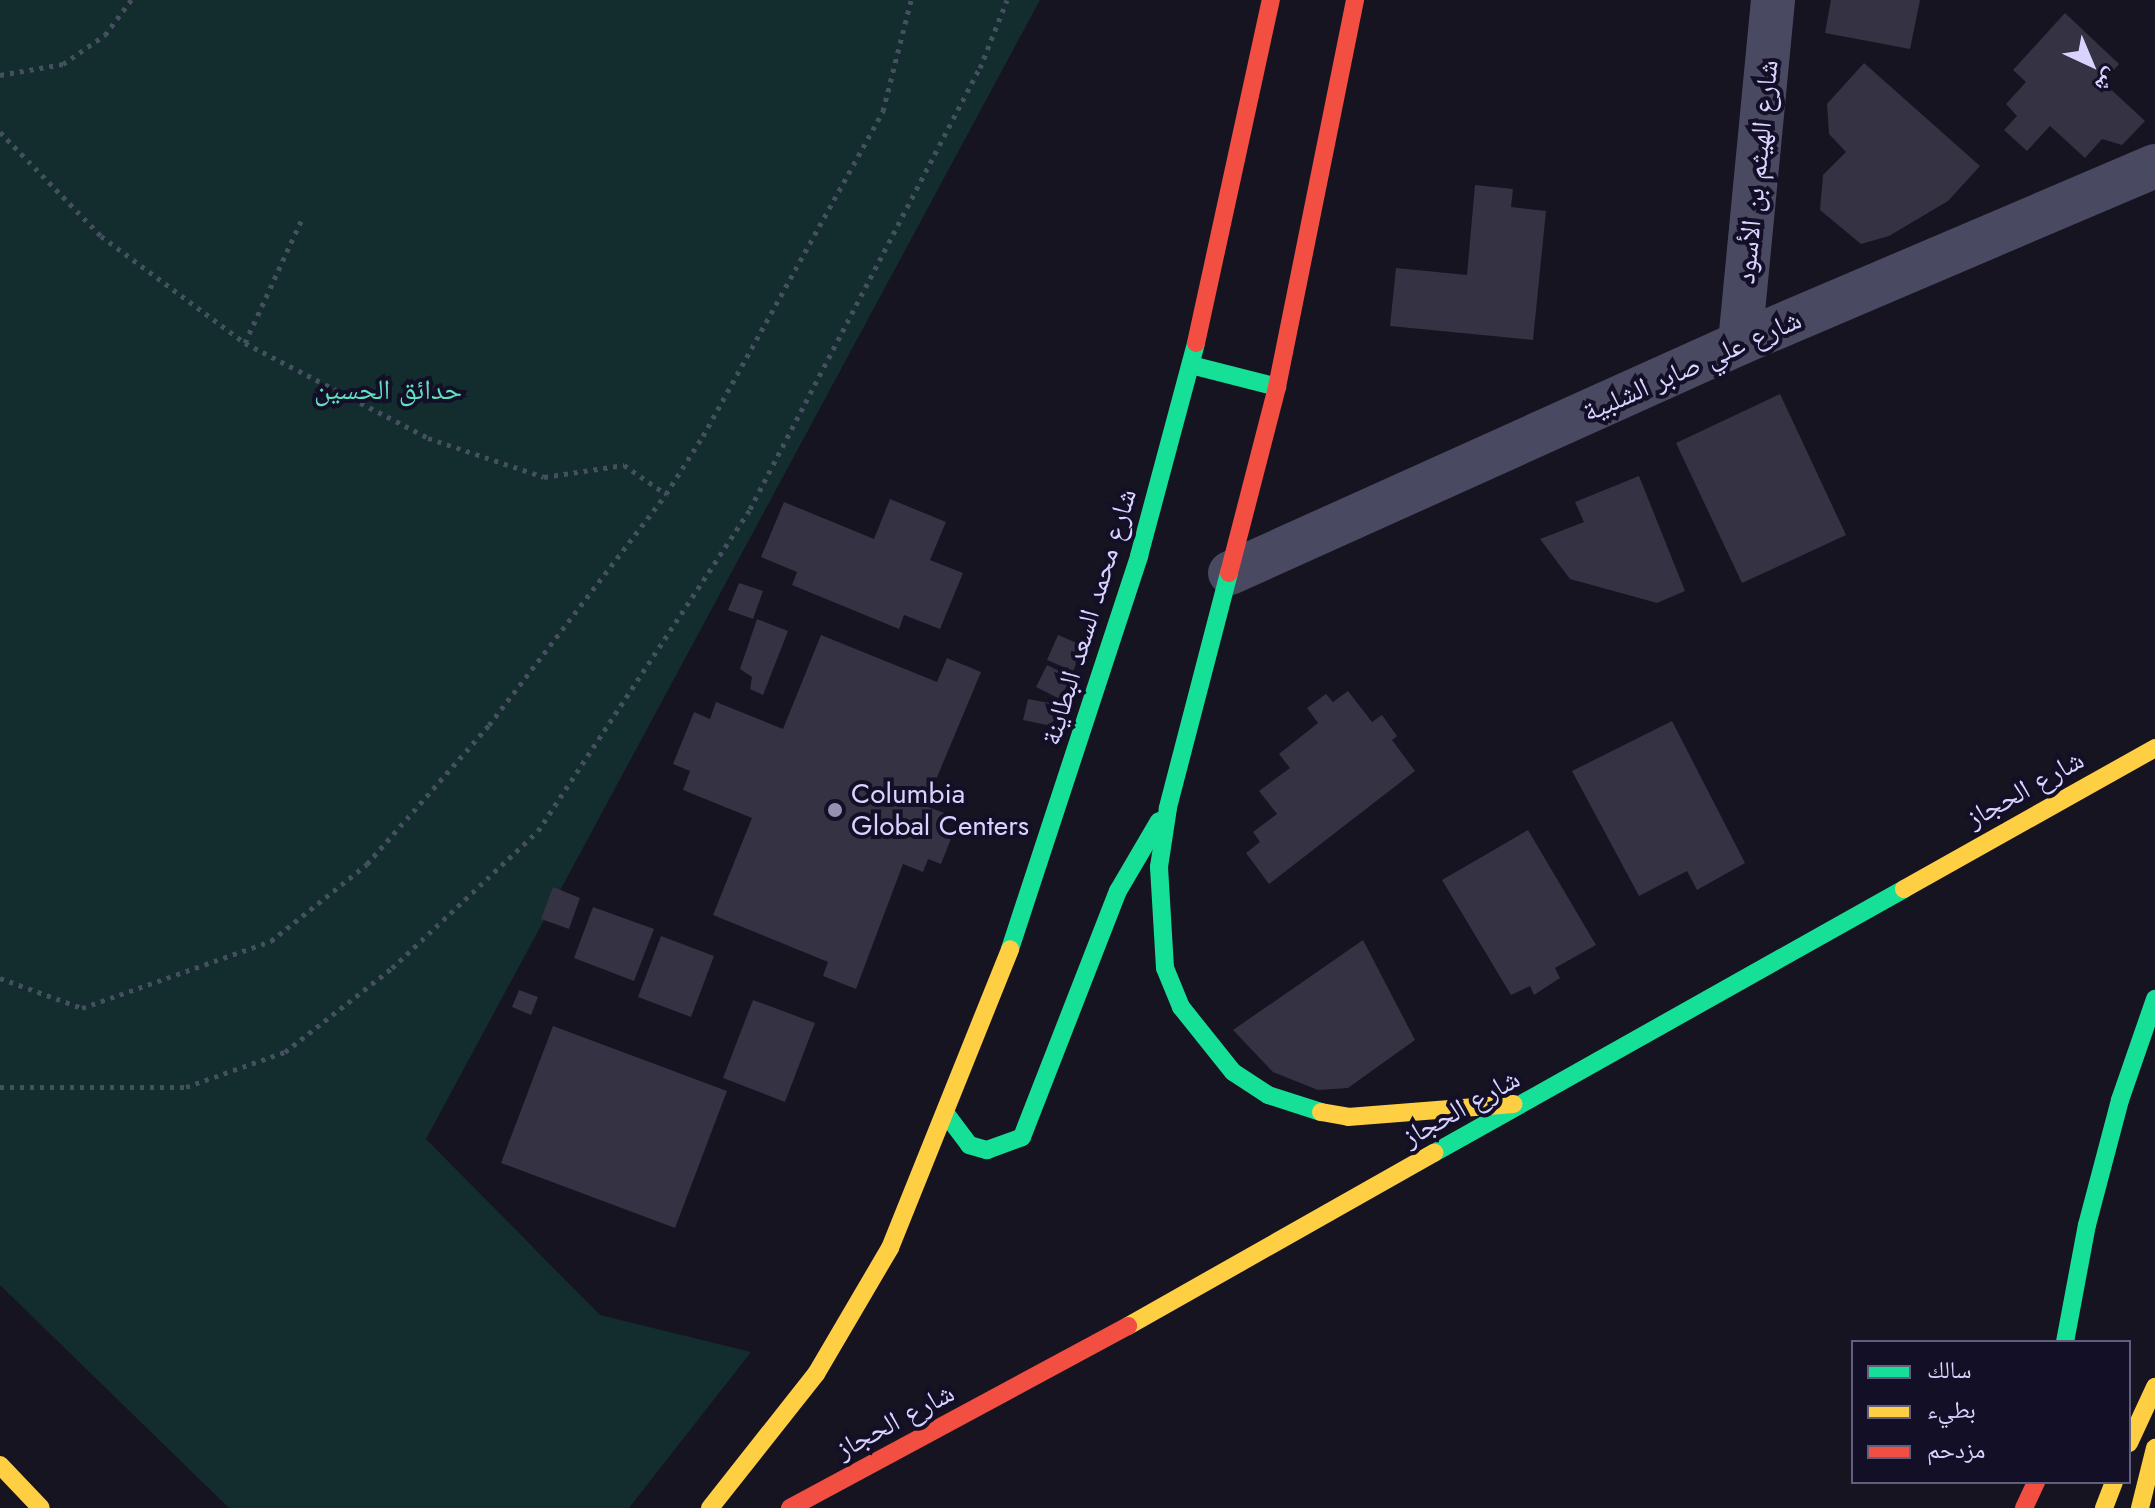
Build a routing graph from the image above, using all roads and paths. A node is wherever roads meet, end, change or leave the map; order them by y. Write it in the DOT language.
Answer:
graph roads {
  1 [pos="131,0"];
  2 [pos="911,0"];
  3 [pos="1007,0"];
  4 [pos="1271,0"];
  5 [pos="1355,0"];
  6 [pos="1773,0"];
  7 [pos="0,75"];
  8 [pos="0,132"];
  9 [pos="2155,166"];
  10 [pos="301,221"];
  11 [pos="245,343"];
  12 [pos="1740,343"];
  13 [pos="1191,365"];
  14 [pos="1277,387"];
  15 [pos="666,494"];
  16 [pos="1230,573"];
  17 [pos="2155,748"];
  18 [pos="1168,808"];
  19 [pos="0,978"];
  20 [pos="2155,999"];
  21 [pos="0,1087"];
  22 [pos="1528,1102"];
  23 [pos="946,1114"];
  24 [pos="2065,1340"];
  25 [pos="2155,1387"];
  26 [pos="2131,1439"];
  27 [pos="2155,1448"];
  28 [pos="0,1465"];
  29 [pos="2037,1484"];
  30 [pos="2038,1484"];
  31 [pos="2113,1484"];
  32 [pos="44,1508"];
  33 [pos="710,1508"];
  34 [pos="790,1508"];
  35 [pos="2024,1508"];
  36 [pos="2034,1508"];
  37 [pos="2104,1508"];
  38 [pos="2140,1508"];
  1 -- 7 [label="path"];
  2 -- 15 [label="path"];
  3 -- 21 [label="path"];
  4 -- 13 [label="main road, شارع محمد السعد البطاينة"];
  5 -- 14 [label="main road"];
  6 -- 12 [label="street, شارع الهيثم بن الأسود"];
  8 -- 11 [label="path"];
  9 -- 12 [label="street, شارع علي صابر الشلبية"];
  10 -- 11 [label="path"];
  11 -- 15 [label="path"];
  12 -- 16 [label="street, شارع علي صابر الشلبية"];
  13 -- 14 [label="main road"];
  13 -- 23 [label="main road, شارع محمد السعد البطاينة"];
  14 -- 16 [label="main road"];
  15 -- 19 [label="path"];
  16 -- 18 [label="main road"];
  17 -- 22 [label="main road, شارع الحجاز"];
  18 -- 22 [label="main road"];
  18 -- 23 [label="main road"];
  20 -- 24 [label="main road"];
  22 -- 34 [label="main road, شارع الحجاز"];
  23 -- 33 [label="main road, شارع محمد السعد البطاينة"];
  25 -- 26 [label="main road"];
  27 -- 38 [label="main road"];
  28 -- 32 [label="main road"];
  29 -- 35 [label="main road"];
  30 -- 36 [label="main road"];
  31 -- 37 [label="main road"];
}
